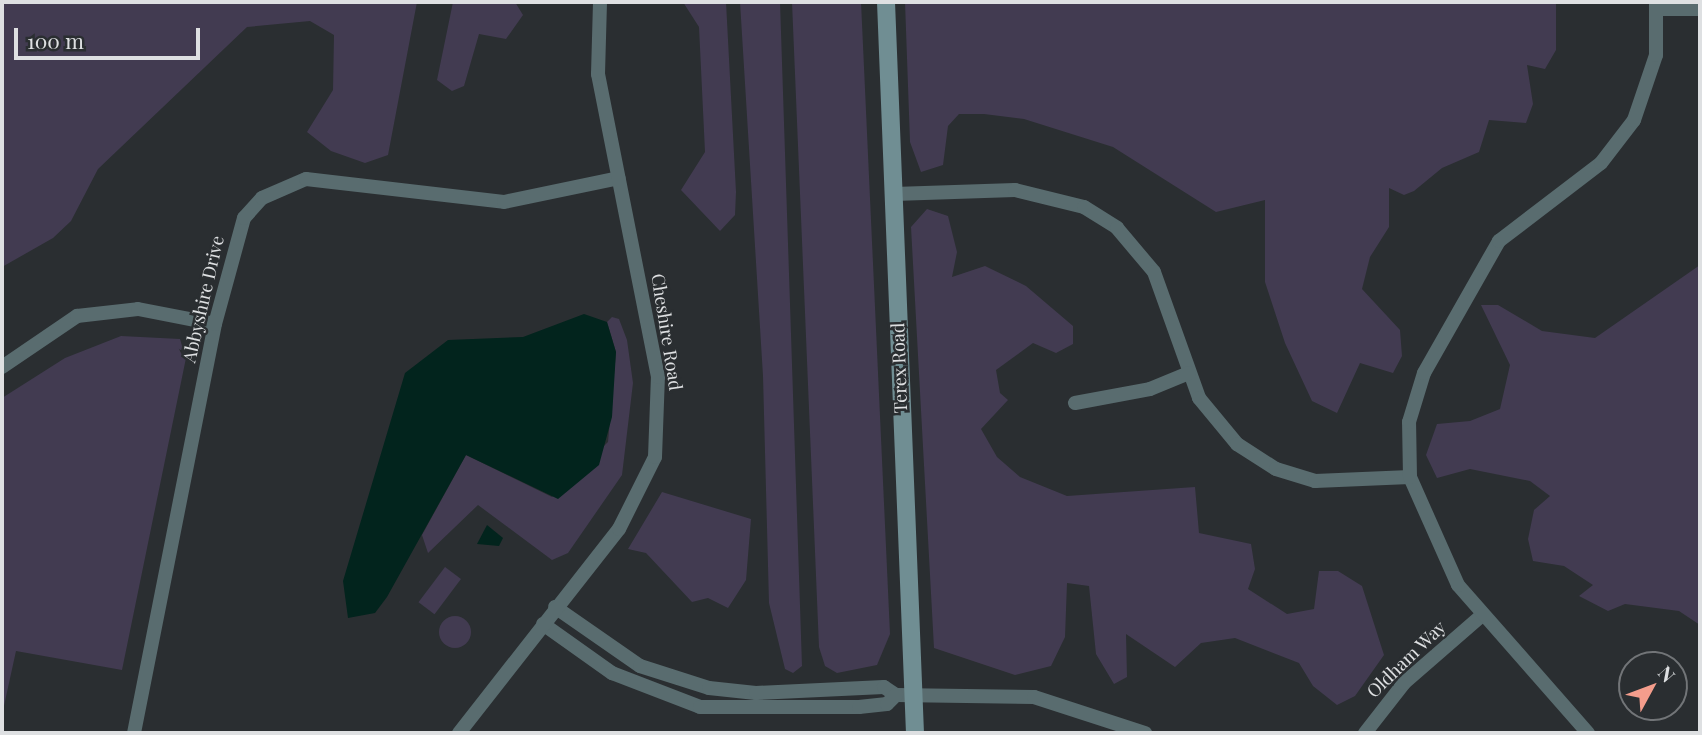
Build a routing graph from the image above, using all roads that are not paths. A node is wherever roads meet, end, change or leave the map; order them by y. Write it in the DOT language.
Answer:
graph roads {
  1 [pos="600,2"];
  2 [pos="886,2"];
  3 [pos="1657,6"];
  4 [pos="1700,9"];
  5 [pos="620,178"];
  6 [pos="894,194"];
  7 [pos="215,324"];
  8 [pos="2,367"];
  9 [pos="1189,373"];
  10 [pos="1075,403"];
  11 [pos="1410,477"];
  12 [pos="555,607"];
  13 [pos="1480,617"];
  14 [pos="543,624"];
  15 [pos="674,680"];
  16 [pos="756,693"];
  17 [pos="896,695"];
  18 [pos="914,695"];
  19 [pos="668,698"];
  20 [pos="756,712"];
  21 [pos="1141,732"];
  22 [pos="134,733"];
  23 [pos="459,733"];
  24 [pos="915,733"];
  25 [pos="1366,733"];
  26 [pos="1588,733"];
  1 -- 5 [label="street, Cheshire Road"];
  2 -- 6 [label="main road, Terex Road"];
  3 -- 4 [label="street"];
  3 -- 11 [label="street"];
  5 -- 7 [label="street, Abbyshire Drive"];
  5 -- 12 [label="street, Cheshire Road"];
  6 -- 9 [label="street"];
  6 -- 18 [label="main road, Terex Road"];
  7 -- 8 [label="street"];
  7 -- 22 [label="street, Abbyshire Drive"];
  9 -- 10 [label="street"];
  9 -- 11 [label="street"];
  11 -- 13 [label="street"];
  12 -- 14 [label="street, Cheshire Road"];
  12 -- 15 [label="street"];
  13 -- 25 [label="street, Oldham Way"];
  13 -- 26 [label="street"];
  14 -- 19 [label="street"];
  14 -- 23 [label="street, Cheshire Road"];
  15 -- 16 [label="street"];
  15 -- 19 [label="street"];
  16 -- 17 [label="street"];
  16 -- 20 [label="street"];
  17 -- 18 [label="street"];
  17 -- 20 [label="street"];
  18 -- 21 [label="street"];
  18 -- 24 [label="main road, Terex Road"];
  19 -- 20 [label="street"];
}
